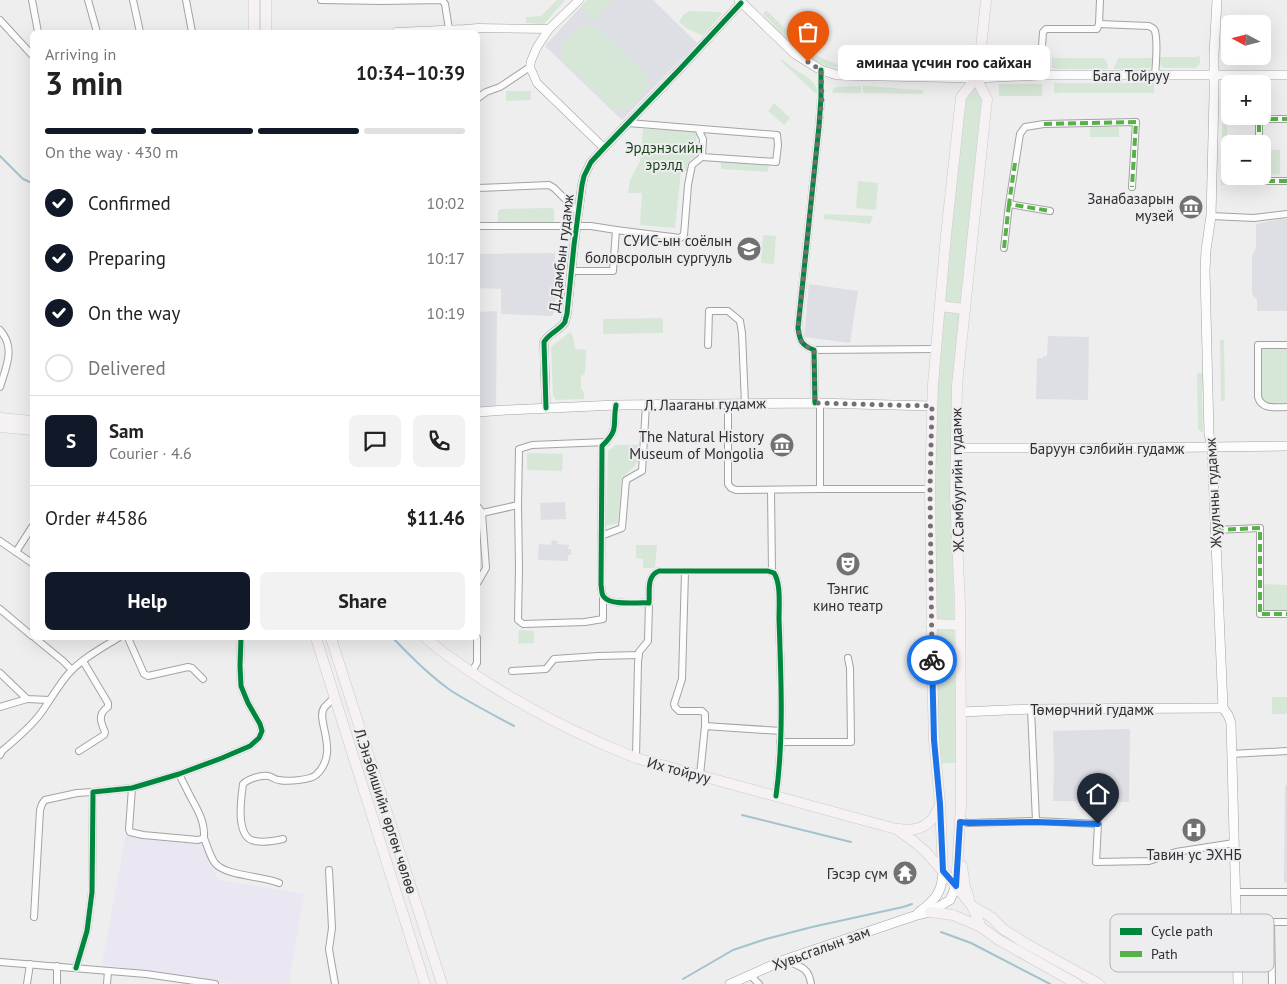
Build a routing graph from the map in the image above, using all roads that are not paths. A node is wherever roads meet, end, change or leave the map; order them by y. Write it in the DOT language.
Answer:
graph roads {
  1 [pos="32,0"];
  2 [pos="88,0"];
  3 [pos="133,0"];
  4 [pos="186,0"];
  5 [pos="254,0"];
  6 [pos="266,0"];
  7 [pos="321,0"];
  8 [pos="579,0"];
  9 [pos="986,0"];
  10 [pos="1100,0"];
  11 [pos="1217,0"];
  12 [pos="740,1"];
  13 [pos="0,20"];
  14 [pos="1099,24"];
  15 [pos="449,29"];
  16 [pos="549,29"];
  17 [pos="38,30"];
  18 [pos="96,30"];
  19 [pos="140,30"];
  20 [pos="192,30"];
  21 [pos="254,30"];
  22 [pos="266,30"];
  23 [pos="431,30"];
  24 [pos="30,53"];
  25 [pos="530,67"];
  26 [pos="821,70"];
  27 [pos="1040,75"];
  28 [pos="1156,75"];
  29 [pos="1214,75"];
  30 [pos="1287,75"];
  31 [pos="976,78"];
  32 [pos="480,96"];
  33 [pos="1287,119"];
  34 [pos="628,123"];
  35 [pos="698,129"];
  36 [pos="1259,135"];
  37 [pos="604,148"];
  38 [pos="702,157"];
  39 [pos="1271,181"];
  40 [pos="1287,181"];
  41 [pos="1132,187"];
  42 [pos="480,188"];
  43 [pos="1009,204"];
  44 [pos="578,210"];
  45 [pos="1050,211"];
  46 [pos="1287,214"];
  47 [pos="1210,216"];
  48 [pos="480,226"];
  49 [pos="576,227"];
  50 [pos="616,230"];
  51 [pos="1004,248"];
  52 [pos="571,271"];
  53 [pos="940,306"];
  54 [pos="964,308"];
  55 [pos="0,330"];
  56 [pos="708,345"];
  57 [pos="1287,345"];
  58 [pos="936,349"];
  59 [pos="814,350"];
  60 [pos="0,385"];
  61 [pos="818,403"];
  62 [pos="745,404"];
  63 [pos="616,405"];
  64 [pos="646,405"];
  65 [pos="728,405"];
  66 [pos="932,406"];
  67 [pos="1287,407"];
  68 [pos="546,408"];
  69 [pos="480,412"];
  70 [pos="0,418"];
  71 [pos="30,421"];
  72 [pos="0,427"];
  73 [pos="30,430"];
  74 [pos="606,442"];
  75 [pos="1287,446"];
  76 [pos="956,448"];
  77 [pos="1212,448"];
  78 [pos="820,489"];
  79 [pos="930,489"];
  80 [pos="771,490"];
  81 [pos="518,505"];
  82 [pos="480,510"];
  83 [pos="482,513"];
  84 [pos="30,530"];
  85 [pos="1216,530"];
  86 [pos="601,536"];
  87 [pos="0,541"];
  88 [pos="16,552"];
  89 [pos="30,562"];
  90 [pos="685,572"];
  91 [pos="772,572"];
  92 [pos="480,578"];
  93 [pos="603,596"];
  94 [pos="649,603"];
  95 [pos="0,609"];
  96 [pos="1287,614"];
  97 [pos="931,624"];
  98 [pos="960,625"];
  99 [pos="30,634"];
  100 [pos="38,640"];
  101 [pos="115,640"];
  102 [pos="129,640"];
  103 [pos="242,640"];
  104 [pos="317,640"];
  105 [pos="332,640"];
  106 [pos="428,640"];
  107 [pos="477,640"];
  108 [pos="639,655"];
  109 [pos="848,658"];
  110 [pos="83,661"];
  111 [pos="72,670"];
  112 [pos="512,671"];
  113 [pos="0,673"];
  114 [pos="472,673"];
  115 [pos="203,680"];
  116 [pos="335,697"];
  117 [pos="27,700"];
  118 [pos="50,700"];
  119 [pos="0,707"];
  120 [pos="1223,708"];
  121 [pos="1031,710"];
  122 [pos="961,712"];
  123 [pos="705,726"];
  124 [pos="781,731"];
  125 [pos="780,742"];
  126 [pos="79,751"];
  127 [pos="1287,751"];
  128 [pos="1232,754"];
  129 [pos="0,755"];
  130 [pos="636,758"];
  131 [pos="179,774"];
  132 [pos="700,775"];
  133 [pos="132,788"];
  134 [pos="93,792"];
  135 [pos="776,796"];
  136 [pos="940,804"];
  137 [pos="961,805"];
  138 [pos="960,822"];
  139 [pos="1036,822"];
  140 [pos="896,829"];
  141 [pos="204,838"];
  142 [pos="283,840"];
  143 [pos="1234,843"];
  144 [pos="958,847"];
  145 [pos="329,870"];
  146 [pos="943,871"];
  147 [pos="279,882"];
  148 [pos="956,886"];
  149 [pos="1235,892"];
  150 [pos="1287,892"];
  151 [pos="972,906"];
  152 [pos="930,912"];
  153 [pos="1236,914"];
  154 [pos="914,916"];
  155 [pos="34,917"];
  156 [pos="1274,922"];
  157 [pos="1287,922"];
  158 [pos="980,927"];
  159 [pos="784,960"];
  160 [pos="0,962"];
  161 [pos="30,964"];
  162 [pos="58,966"];
  163 [pos="76,968"];
  164 [pos="108,971"];
  165 [pos="750,975"];
  166 [pos="166,981"];
  167 [pos="205,983"];
  168 [pos="28,984"];
  169 [pos="56,984"];
  170 [pos="107,984"];
  171 [pos="215,984"];
  172 [pos="335,984"];
  173 [pos="425,984"];
  174 [pos="442,984"];
  175 [pos="730,984"];
  176 [pos="759,984"];
  177 [pos="811,984"];
  178 [pos="1077,984"];
  179 [pos="1099,984"];
  1 -- 17 [label="street"];
  2 -- 18 [label="street"];
  3 -- 19 [label="street"];
  4 -- 20 [label="street"];
  5 -- 21 [label="main road"];
  6 -- 22 [label="main road"];
  7 -- 15 [label="street"];
  8 -- 16 [label="street"];
  9 -- 31 [label="main road, Ж.Самбуугийн гудамж"];
  10 -- 14 [label="street"];
  11 -- 29 [label="main road, Жуулчны гудамж"];
  12 -- 26 [label="main road"];
  12 -- 34 [label="street, Д.Дамбын гудамж"];
  13 -- 24 [label="street"];
  14 -- 27 [label="street"];
  14 -- 28 [label="street"];
  15 -- 16 [label="street"];
  15 -- 23 [label="street"];
  16 -- 25 [label="street"];
  25 -- 32 [label="street"];
  25 -- 37 [label="street"];
  26 -- 31 [label="main road, Бага Тойруу"];
  26 -- 59 [label="street"];
  27 -- 28 [label="main road, Бага Тойруу"];
  27 -- 31 [label="main road, Бага Тойруу"];
  28 -- 29 [label="main road, Бага Тойруу"];
  29 -- 30 [label="main road, Бага Тойруу"];
  29 -- 47 [label="main road, Жуулчны гудамж"];
  31 -- 53 [label="main road, Ж.Самбуугийн гудамж"];
  31 -- 54 [label="main road, Ж.Самбуугийн гудамж"];
  33 -- 36 [label="street"];
  34 -- 35 [label="street"];
  34 -- 37 [label="street, Д.Дамбын гудамж"];
  35 -- 38 [label="street"];
  35 -- 38 [label="street"];
  37 -- 44 [label="street, Д.Дамбын гудамж"];
  38 -- 50 [label="street"];
  39 -- 40 [label="street"];
  41 -- 43 [label="street"];
  42 -- 44 [label="street"];
  43 -- 45 [label="street"];
  43 -- 51 [label="street"];
  44 -- 49 [label="street, Д.Дамбын гудамж"];
  46 -- 47 [label="street"];
  47 -- 77 [label="main road, Жуулчны гудамж"];
  48 -- 49 [label="street"];
  49 -- 50 [label="street"];
  49 -- 52 [label="street, Д.Дамбын гудамж"];
  50 -- 52 [label="street"];
  52 -- 68 [label="street, Д.Дамбын гудамж"];
  53 -- 54 [label="main road"];
  53 -- 58 [label="main road, Ж.Самбуугийн гудамж"];
  54 -- 76 [label="main road, Ж.Самбуугийн гудамж"];
  55 -- 60 [label="street"];
  56 -- 62 [label="street"];
  57 -- 67 [label="street"];
  58 -- 59 [label="street"];
  58 -- 66 [label="main road, Ж.Самбуугийн гудамж"];
  59 -- 61 [label="street"];
  61 -- 62 [label="main road, Л. Лааганы гудамж"];
  61 -- 66 [label="main road, Л. Лааганы гудамж"];
  61 -- 78 [label="street"];
  62 -- 65 [label="main road, Л. Лааганы гудамж"];
  63 -- 64 [label="main road, Л. Лааганы гудамж"];
  63 -- 68 [label="main road, Л. Лааганы гудамж"];
  63 -- 74 [label="street"];
  64 -- 65 [label="main road, Л. Лааганы гудамж"];
  64 -- 86 [label="street"];
  65 -- 80 [label="street"];
  66 -- 79 [label="main road, Ж.Самбуугийн гудамж"];
  68 -- 69 [label="main road, Л. Лааганы гудамж"];
  70 -- 71 [label="main road"];
  72 -- 73 [label="main road"];
  74 -- 81 [label="street"];
  74 -- 86 [label="street"];
  75 -- 77 [label="main road, Баруун сэлбийн гудамж"];
  76 -- 77 [label="main road, Баруун сэлбийн гудамж"];
  76 -- 98 [label="main road, Ж.Самбуугийн гудамж"];
  77 -- 85 [label="main road, Жуулчны гудамж"];
  78 -- 79 [label="street"];
  78 -- 80 [label="street"];
  79 -- 97 [label="main road, Ж.Самбуугийн гудамж"];
  80 -- 91 [label="street"];
  81 -- 83 [label="street"];
  81 -- 93 [label="street"];
  82 -- 83 [label="street"];
  83 -- 92 [label="street"];
  84 -- 88 [label="street"];
  85 -- 96 [label="street"];
  85 -- 120 [label="main road, Жуулчны гудамж"];
  86 -- 93 [label="street"];
  87 -- 88 [label="street"];
  88 -- 89 [label="street"];
  90 -- 91 [label="street"];
  90 -- 94 [label="street"];
  90 -- 123 [label="street"];
  91 -- 124 [label="street"];
  93 -- 94 [label="street"];
  94 -- 108 [label="street"];
  95 -- 99 [label="street"];
  97 -- 98 [label="main road"];
  97 -- 136 [label="main road, Ж.Самбуугийн гудамж"];
  98 -- 122 [label="main road, Ж.Самбуугийн гудамж"];
  100 -- 111 [label="street"];
  101 -- 110 [label="street"];
  102 -- 115 [label="street"];
  103 -- 131 [label="street"];
  104 -- 116 [label="main road, Л.Энэбишийн өргөн чөлөө"];
  105 -- 174 [label="main road, Л.Энэбишийн өргөн чөлөө"];
  106 -- 114 [label="main road, Их тойруу"];
  107 -- 114 [label="street"];
  108 -- 112 [label="street"];
  108 -- 130 [label="street"];
  109 -- 125 [label="street"];
  110 -- 111 [label="street"];
  110 -- 126 [label="street"];
  111 -- 118 [label="street"];
  113 -- 117 [label="street"];
  114 -- 130 [label="main road, Их тойруу"];
  116 -- 142 [label="street"];
  116 -- 173 [label="main road, Л.Энэбишийн өргөн чөлөө"];
  117 -- 118 [label="street"];
  117 -- 119 [label="street"];
  118 -- 129 [label="street"];
  120 -- 121 [label="main road, Төмөрчний гудамж"];
  120 -- 128 [label="main road, Жуулчны гудамж"];
  121 -- 122 [label="main road, Төмөрчний гудамж"];
  121 -- 139 [label="street"];
  122 -- 137 [label="main road, Ж.Самбуугийн гудамж"];
  123 -- 124 [label="street"];
  123 -- 132 [label="street"];
  124 -- 125 [label="street"];
  125 -- 135 [label="street"];
  127 -- 128 [label="street"];
  128 -- 143 [label="main road, Жуулчны гудамж"];
  130 -- 132 [label="main road, Их тойруу"];
  131 -- 133 [label="street"];
  131 -- 141 [label="street"];
  132 -- 135 [label="main road, Их тойруу"];
  133 -- 134 [label="street"];
  133 -- 141 [label="street"];
  134 -- 155 [label="street"];
  134 -- 163 [label="street"];
  135 -- 140 [label="main road, Их тойруу"];
  136 -- 137 [label="main road"];
  136 -- 140 [label="main road"];
  136 -- 146 [label="main road, Ж.Самбуугийн гудамж"];
  137 -- 138 [label="main road, Ж.Самбуугийн гудамж"];
  138 -- 139 [label="street"];
  138 -- 144 [label="main road, Ж.Самбуугийн гудамж"];
  139 -- 143 [label="street"];
  140 -- 146 [label="main road, Их тойруу"];
  141 -- 147 [label="street"];
  143 -- 149 [label="main road, Жуулчны гудамж"];
  144 -- 148 [label="main road, Ж.Самбуугийн гудамж"];
  144 -- 151 [label="main road"];
  145 -- 172 [label="street"];
  146 -- 148 [label="main road, Их тойруу"];
  146 -- 154 [label="main road"];
  148 -- 151 [label="main road"];
  148 -- 152 [label="main road, Хувьсгалын зам"];
  149 -- 150 [label="street"];
  149 -- 153 [label="main road, Жуулчны гудамж"];
  151 -- 158 [label="main road"];
  151 -- 179 [label="main road"];
  152 -- 154 [label="main road, Хувьсгалын зам"];
  152 -- 158 [label="main road"];
  154 -- 159 [label="main road, Хувьсгалын зам"];
  156 -- 157 [label="street"];
  158 -- 178 [label="main road"];
  159 -- 165 [label="main road, Хувьсгалын зам"];
  159 -- 177 [label="street"];
  160 -- 161 [label="street"];
  161 -- 162 [label="street"];
  161 -- 168 [label="street"];
  162 -- 163 [label="street"];
  162 -- 169 [label="street"];
  163 -- 164 [label="street"];
  164 -- 166 [label="street"];
  164 -- 170 [label="street"];
  165 -- 175 [label="main road, Хувьсгалын зам"];
  165 -- 176 [label="street"];
  166 -- 167 [label="street"];
  167 -- 171 [label="street"];
}
